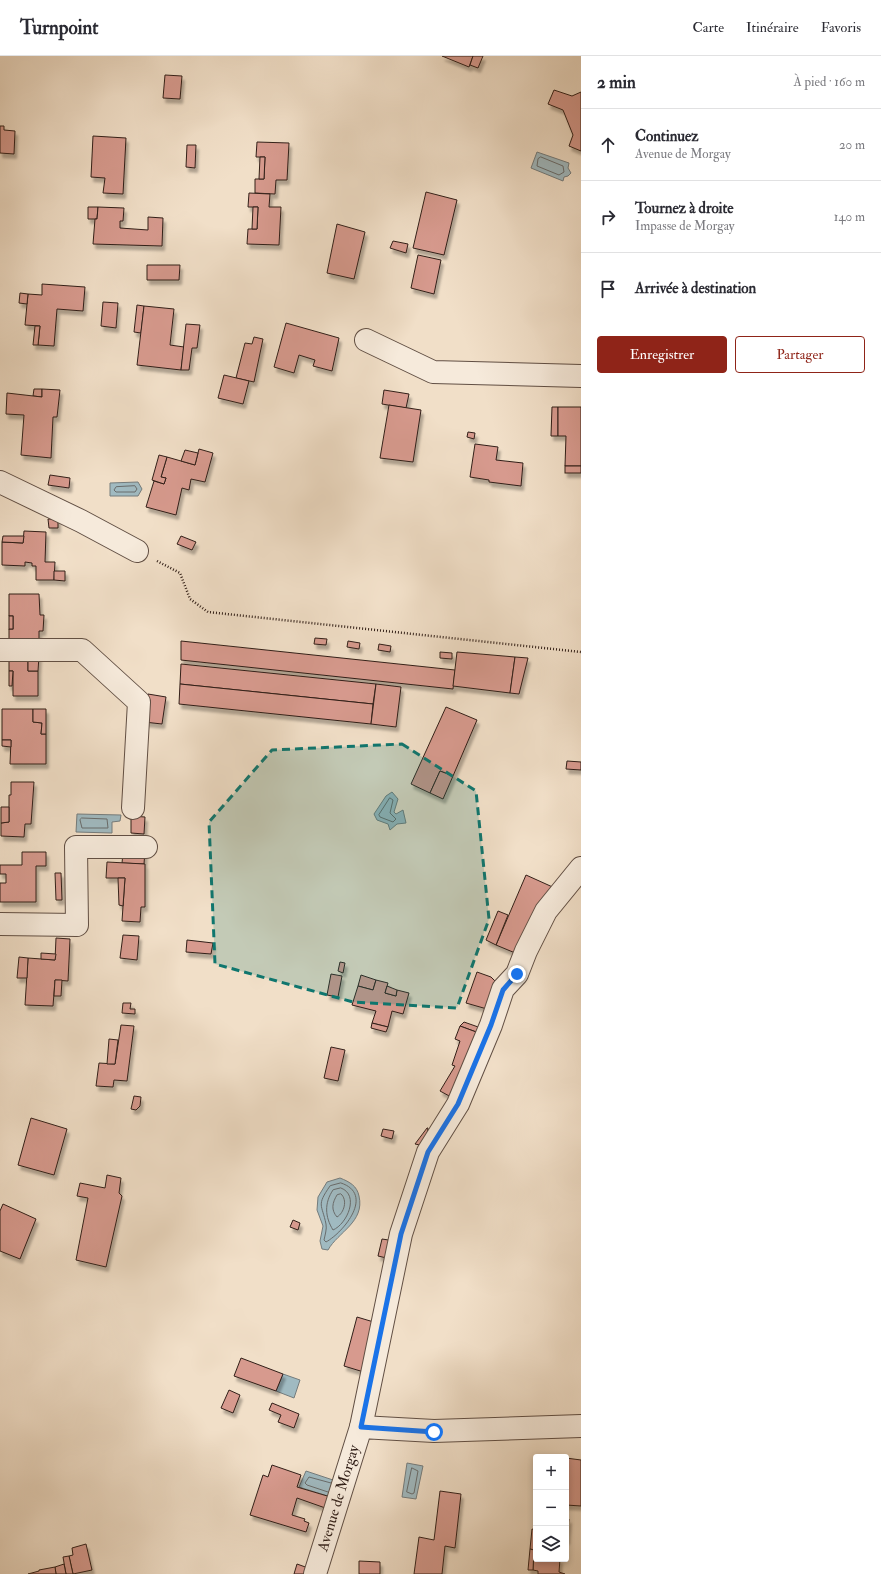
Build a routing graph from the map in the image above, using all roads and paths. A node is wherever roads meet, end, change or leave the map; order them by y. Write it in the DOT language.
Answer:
graph roads {
  1 [pos="366,340"];
  2 [pos="581,376"];
  3 [pos="0,482"];
  4 [pos="137,551"];
  5 [pos="0,650"];
  6 [pos="581,652"];
  7 [pos="133,808"];
  8 [pos="146,847"];
  9 [pos="581,868"];
  10 [pos="0,924"];
  11 [pos="581,1426"];
  12 [pos="361,1427"];
  13 [pos="315,1574"];
  1 -- 2 [label="street"];
  3 -- 4 [label="street"];
  4 -- 6 [label="path"];
  5 -- 7 [label="street"];
  8 -- 10 [label="street"];
  9 -- 12 [label="street"];
  11 -- 12 [label="street, Avenue de Morgay"];
  12 -- 13 [label="street, Avenue de Morgay"];
}
